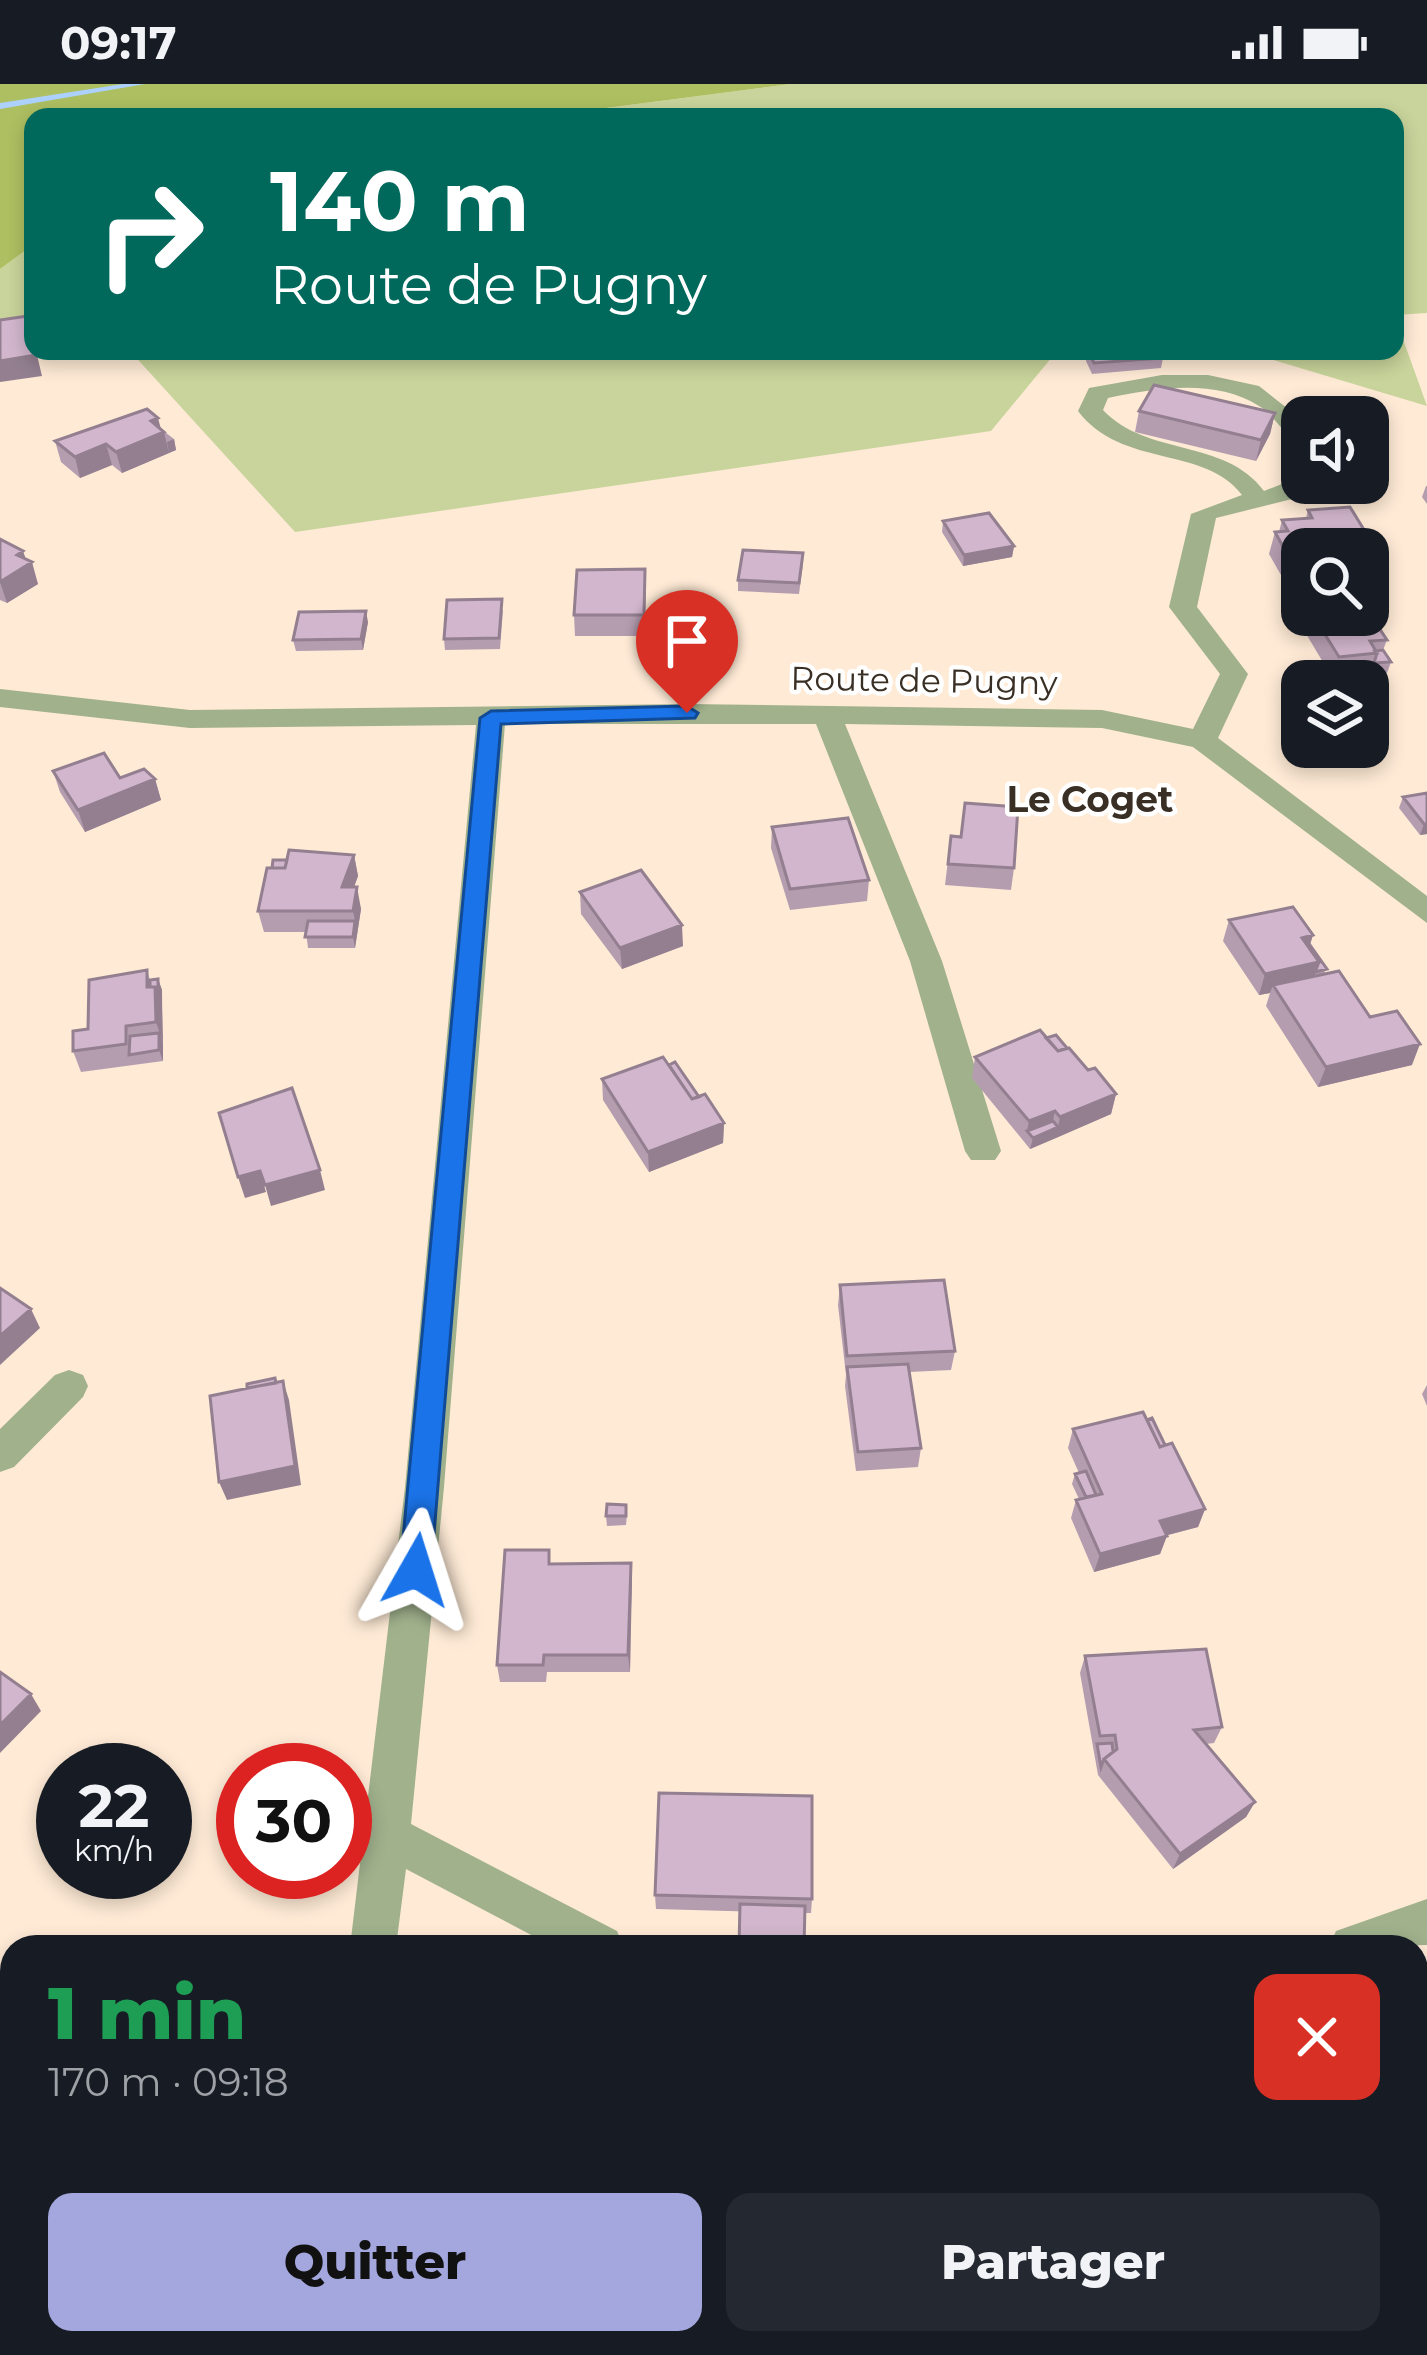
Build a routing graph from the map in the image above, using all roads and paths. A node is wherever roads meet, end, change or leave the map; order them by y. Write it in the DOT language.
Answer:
graph roads {
  1 [pos="1281,412"];
  2 [pos="1281,494"];
  3 [pos="1256,497"];
  4 [pos="0,698"];
  5 [pos="827,715"];
  6 [pos="491,718"];
  7 [pos="1202,740"];
  8 [pos="1427,912"];
  9 [pos="983,1151"];
  10 [pos="69,1386"];
  11 [pos="0,1454"];
  12 [pos="389,1836"];
  13 [pos="1427,1922"];
  14 [pos="375,1935"];
  15 [pos="579,1935"];
  16 [pos="1388,1935"];
  1 -- 3 [label="street"];
  2 -- 3 [label="street"];
  3 -- 7 [label="street"];
  4 -- 6 [label="street, Route de Pugny"];
  5 -- 6 [label="street, Route de Pugny"];
  5 -- 7 [label="street, Route de Pugny"];
  5 -- 9 [label="street"];
  6 -- 12 [label="street"];
  7 -- 8 [label="street, Route de Pugny"];
  10 -- 11 [label="street"];
  12 -- 14 [label="street"];
  12 -- 15 [label="street"];
  13 -- 16 [label="street"];
}
